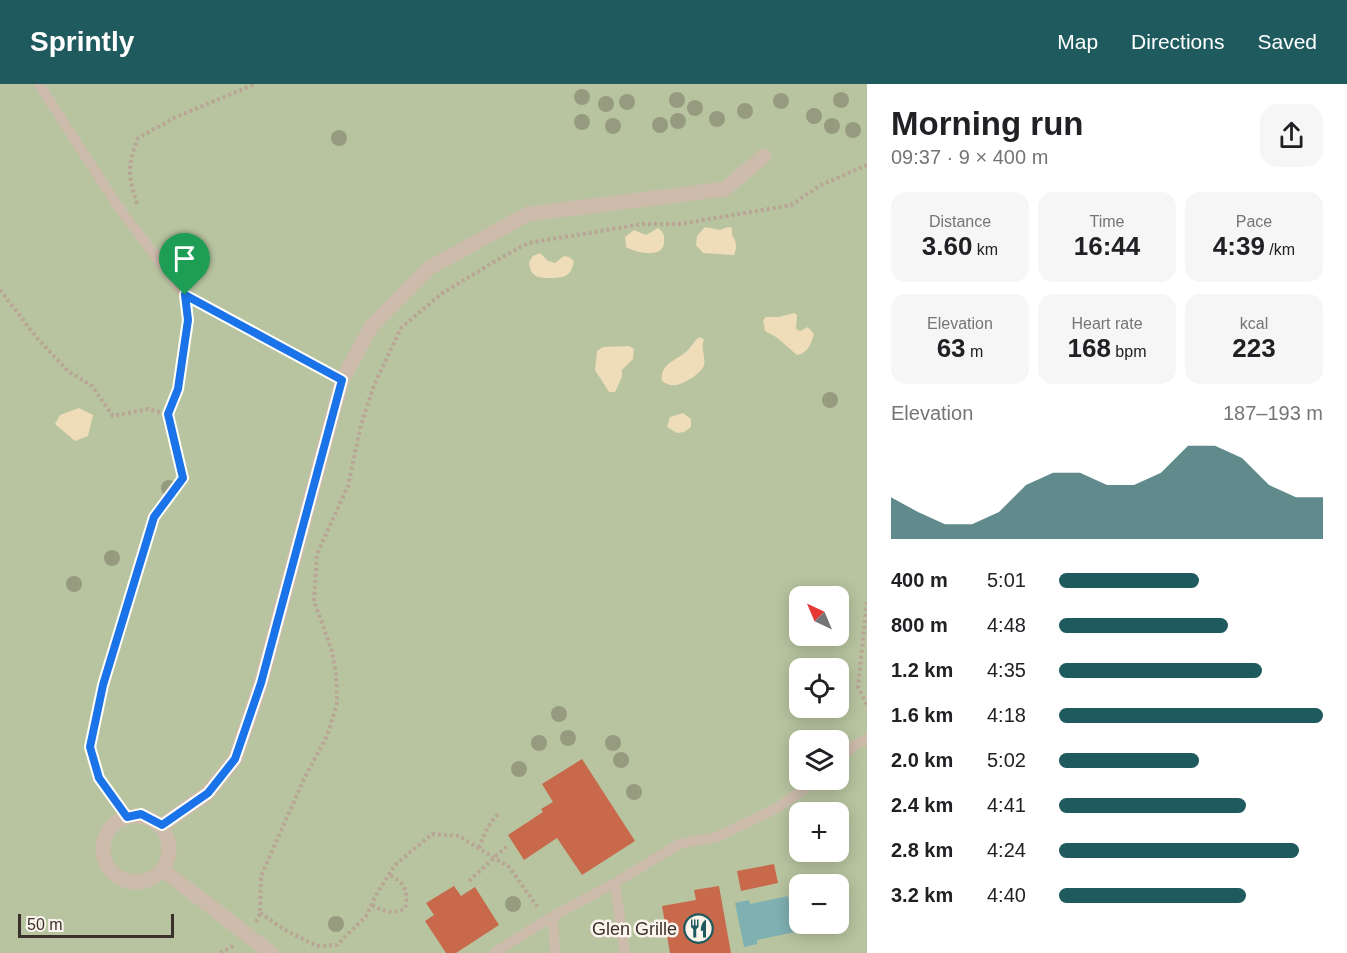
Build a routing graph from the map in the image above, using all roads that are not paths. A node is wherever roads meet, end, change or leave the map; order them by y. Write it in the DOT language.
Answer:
graph roads {
  1 [pos="39,84"];
  2 [pos="764,156"];
  3 [pos="342,380"];
  4 [pos="867,739"];
  5 [pos="849,750"];
  6 [pos="803,790"];
  7 [pos="162,825"];
  8 [pos="164,870"];
  9 [pos="615,883"];
  10 [pos="553,916"];
  11 [pos="271,953"];
  12 [pos="494,953"];
  13 [pos="555,953"];
  14 [pos="625,953"];
  1 -- 3 [label="lane"];
  2 -- 3 [label="street"];
  3 -- 7 [label="street"];
  4 -- 5 [label="lane"];
  6 -- 9 [label="lane"];
  7 -- 8 [label="street"];
  7 -- 8 [label="street"];
  8 -- 11 [label="street"];
  9 -- 10 [label="lane"];
  9 -- 14 [label="lane"];
  10 -- 12 [label="lane"];
  10 -- 13 [label="lane"];
}
